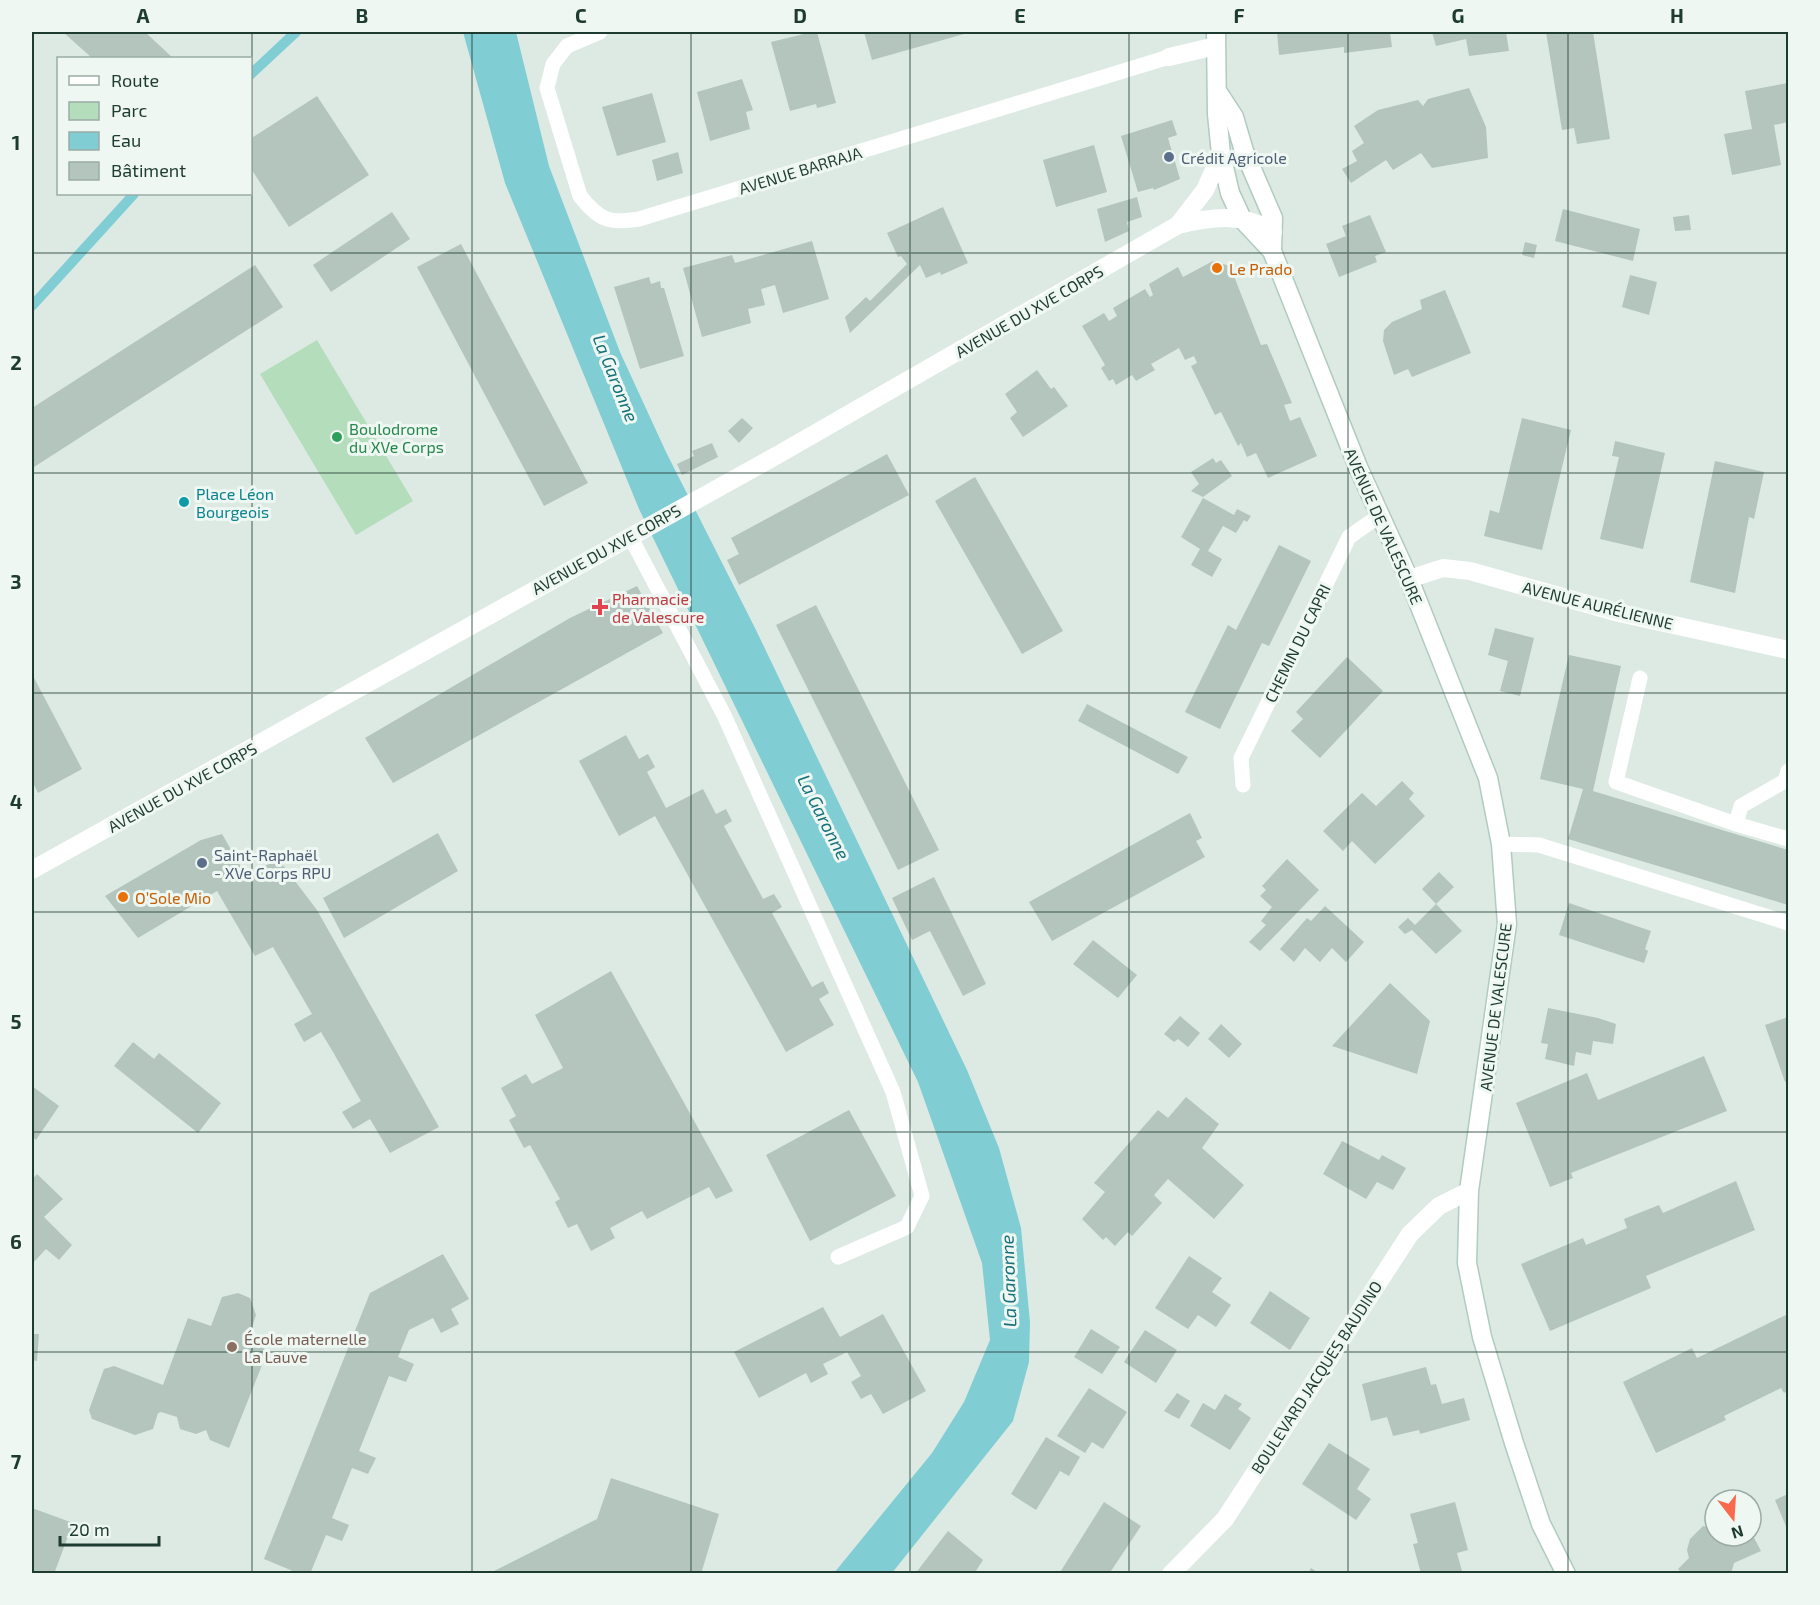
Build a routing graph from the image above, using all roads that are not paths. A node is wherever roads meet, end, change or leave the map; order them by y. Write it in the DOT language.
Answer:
graph roads {
  1 [pos="600,32"];
  2 [pos="1216,39"];
  3 [pos="1169,57"];
  4 [pos="1216,89"];
  5 [pos="1221,154"];
  6 [pos="1242,219"];
  7 [pos="1178,225"];
  8 [pos="1273,232"];
  9 [pos="1272,251"];
  10 [pos="1379,516"];
  11 [pos="637,532"];
  12 [pos="1409,579"];
  13 [pos="1788,650"];
  14 [pos="1640,678"];
  15 [pos="1787,776"];
  16 [pos="1243,785"];
  17 [pos="1736,824"];
  18 [pos="1788,838"];
  19 [pos="1501,844"];
  20 [pos="32,870"];
  21 [pos="1788,922"];
  22 [pos="1469,1191"];
  23 [pos="838,1257"];
  24 [pos="1171,1574"];
  25 [pos="1566,1574"];
  1 -- 3 [label="lane, AVENUE BARRAJA"];
  2 -- 3 [label="street, AVENUE BARRAJA"];
  2 -- 4 [label="street, AVENUE DE VALESCURE"];
  4 -- 5 [label="street, AVENUE DE VALESCURE"];
  4 -- 8 [label="street, AVENUE DE VALESCURE"];
  5 -- 6 [label="street, AVENUE DE VALESCURE"];
  5 -- 7 [label="street, AVENUE DU XVE CORPS"];
  6 -- 7 [label="street, AVENUE DU XVE CORPS"];
  6 -- 8 [label="street, AVENUE DU XVE CORPS"];
  6 -- 9 [label="street, AVENUE DE VALESCURE"];
  7 -- 11 [label="street, AVENUE DU XVE CORPS"];
  8 -- 9 [label="street, AVENUE DE VALESCURE"];
  9 -- 10 [label="street, AVENUE DE VALESCURE"];
  10 -- 12 [label="street, AVENUE DE VALESCURE"];
  10 -- 16 [label="lane, CHEMIN DU CAPRI"];
  11 -- 20 [label="street, AVENUE DU XVE CORPS"];
  11 -- 23 [label="lane"];
  12 -- 13 [label="street, AVENUE AURÉLIENNE"];
  12 -- 19 [label="street, AVENUE DE VALESCURE"];
  14 -- 17 [label="lane"];
  15 -- 17 [label="lane"];
  17 -- 18 [label="lane"];
  19 -- 21 [label="lane"];
  19 -- 22 [label="street, AVENUE DE VALESCURE"];
  22 -- 24 [label="street, BOULEVARD JACQUES BAUDINO"];
  22 -- 25 [label="street, AVENUE DE VALESCURE"];
}
